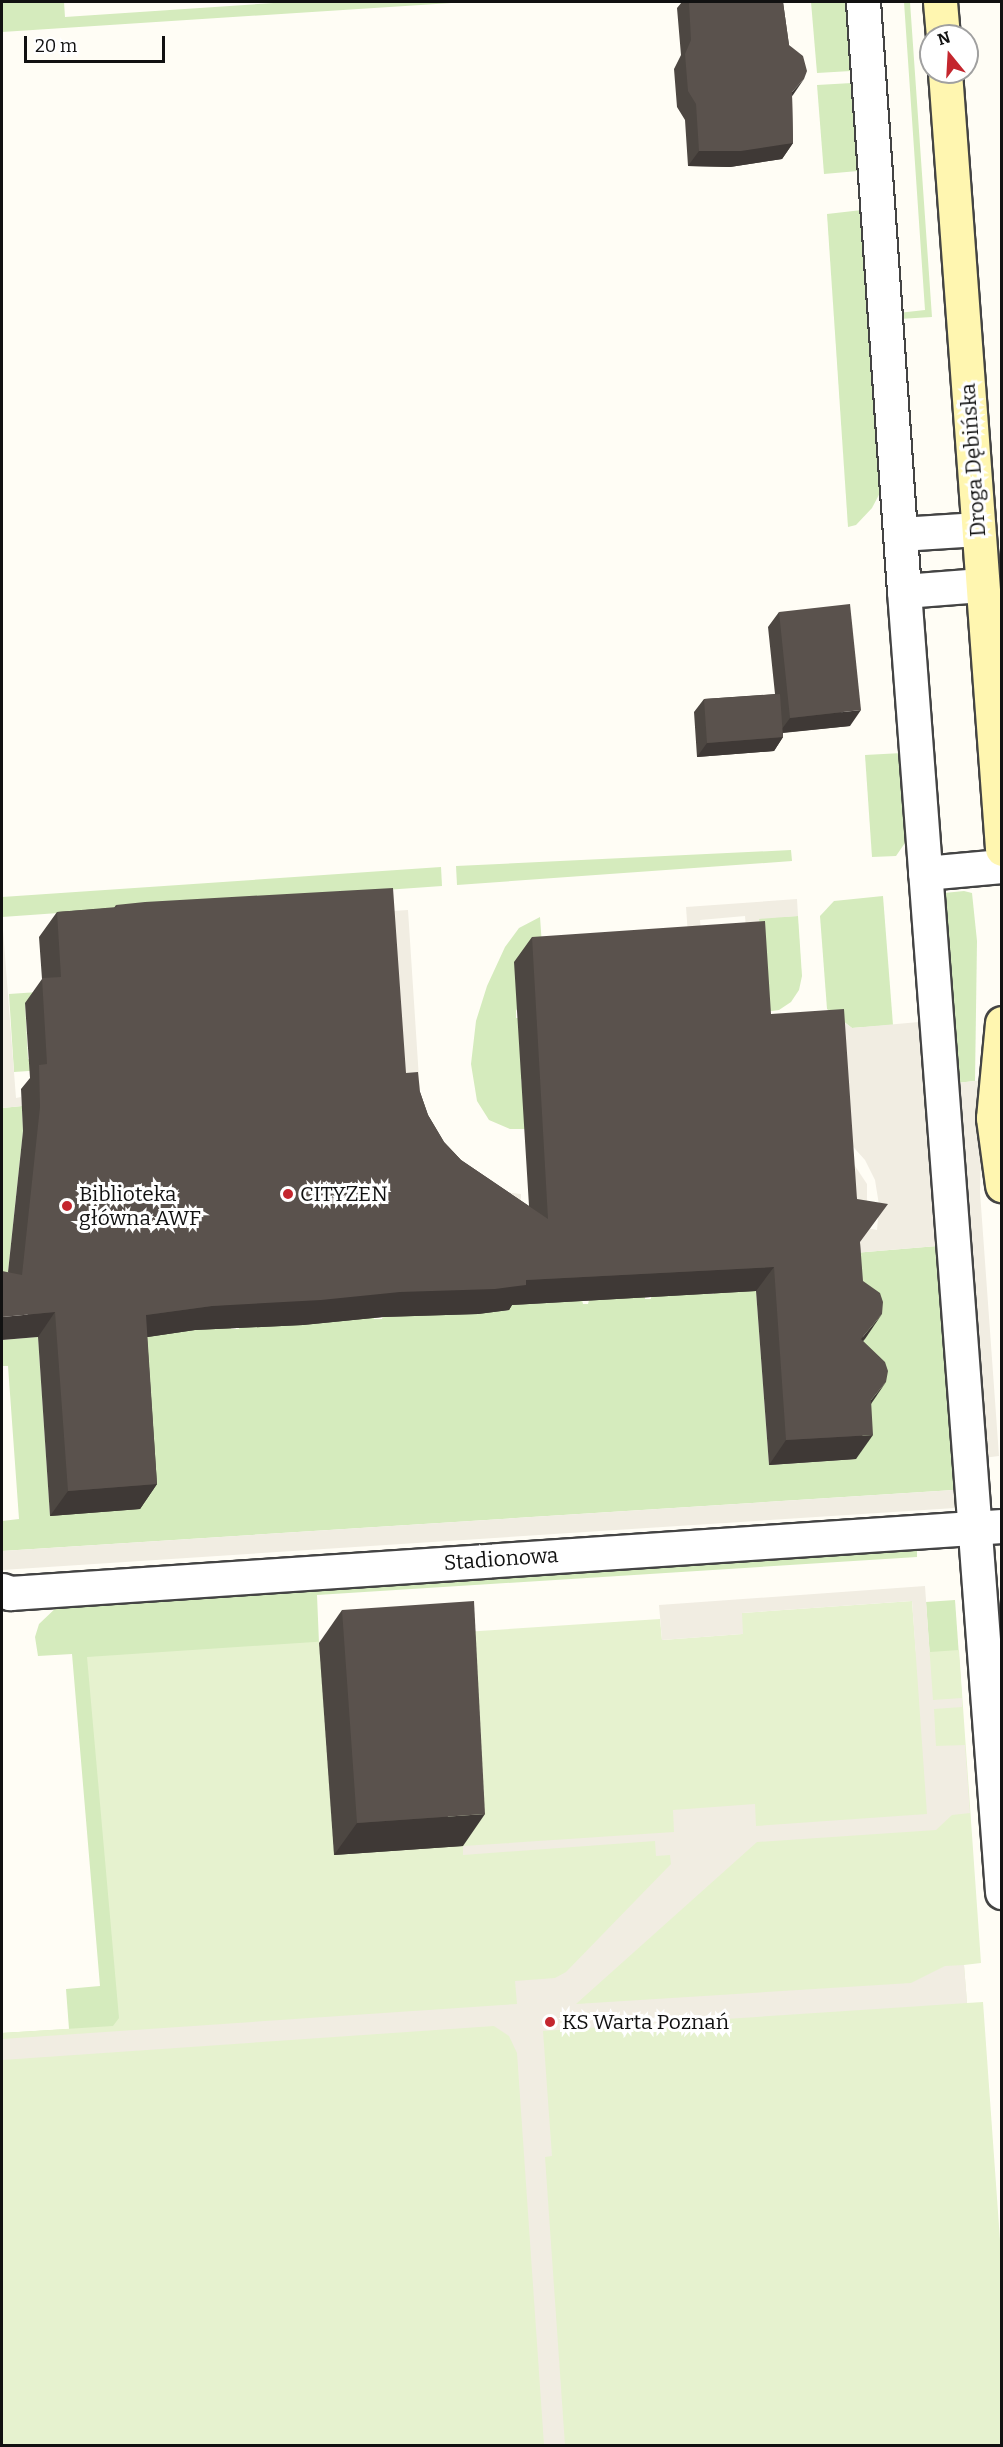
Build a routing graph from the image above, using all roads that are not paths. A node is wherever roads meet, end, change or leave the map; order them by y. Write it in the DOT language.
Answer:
graph roads {
  1 [pos="863,2"];
  2 [pos="940,2"];
  3 [pos="942,24"];
  4 [pos="946,84"];
  5 [pos="978,529"];
  6 [pos="900,534"];
  7 [pos="981,585"];
  8 [pos="904,591"];
  9 [pos="1002,849"];
  10 [pos="1002,866"];
  11 [pos="925,873"];
  12 [pos="1002,1023"];
  13 [pos="1002,1185"];
  14 [pos="987,1526"];
  15 [pos="2,1590"];
  16 [pos="997,1768"];
  17 [pos="1002,1892"];
  1 -- 6 [label="street"];
  2 -- 3 [label="street"];
  4 -- 5 [label="street, Droga Dębińska"];
  5 -- 6 [label="street"];
  5 -- 7 [label="street, Droga Dębińska"];
  6 -- 8 [label="street"];
  7 -- 8 [label="street"];
  7 -- 9 [label="street, Droga Dębińska"];
  8 -- 11 [label="street"];
  10 -- 11 [label="street"];
  11 -- 14 [label="street"];
  12 -- 13 [label="street"];
  14 -- 15 [label="street, Stadionowa"];
  14 -- 16 [label="street"];
  16 -- 17 [label="street"];
}
